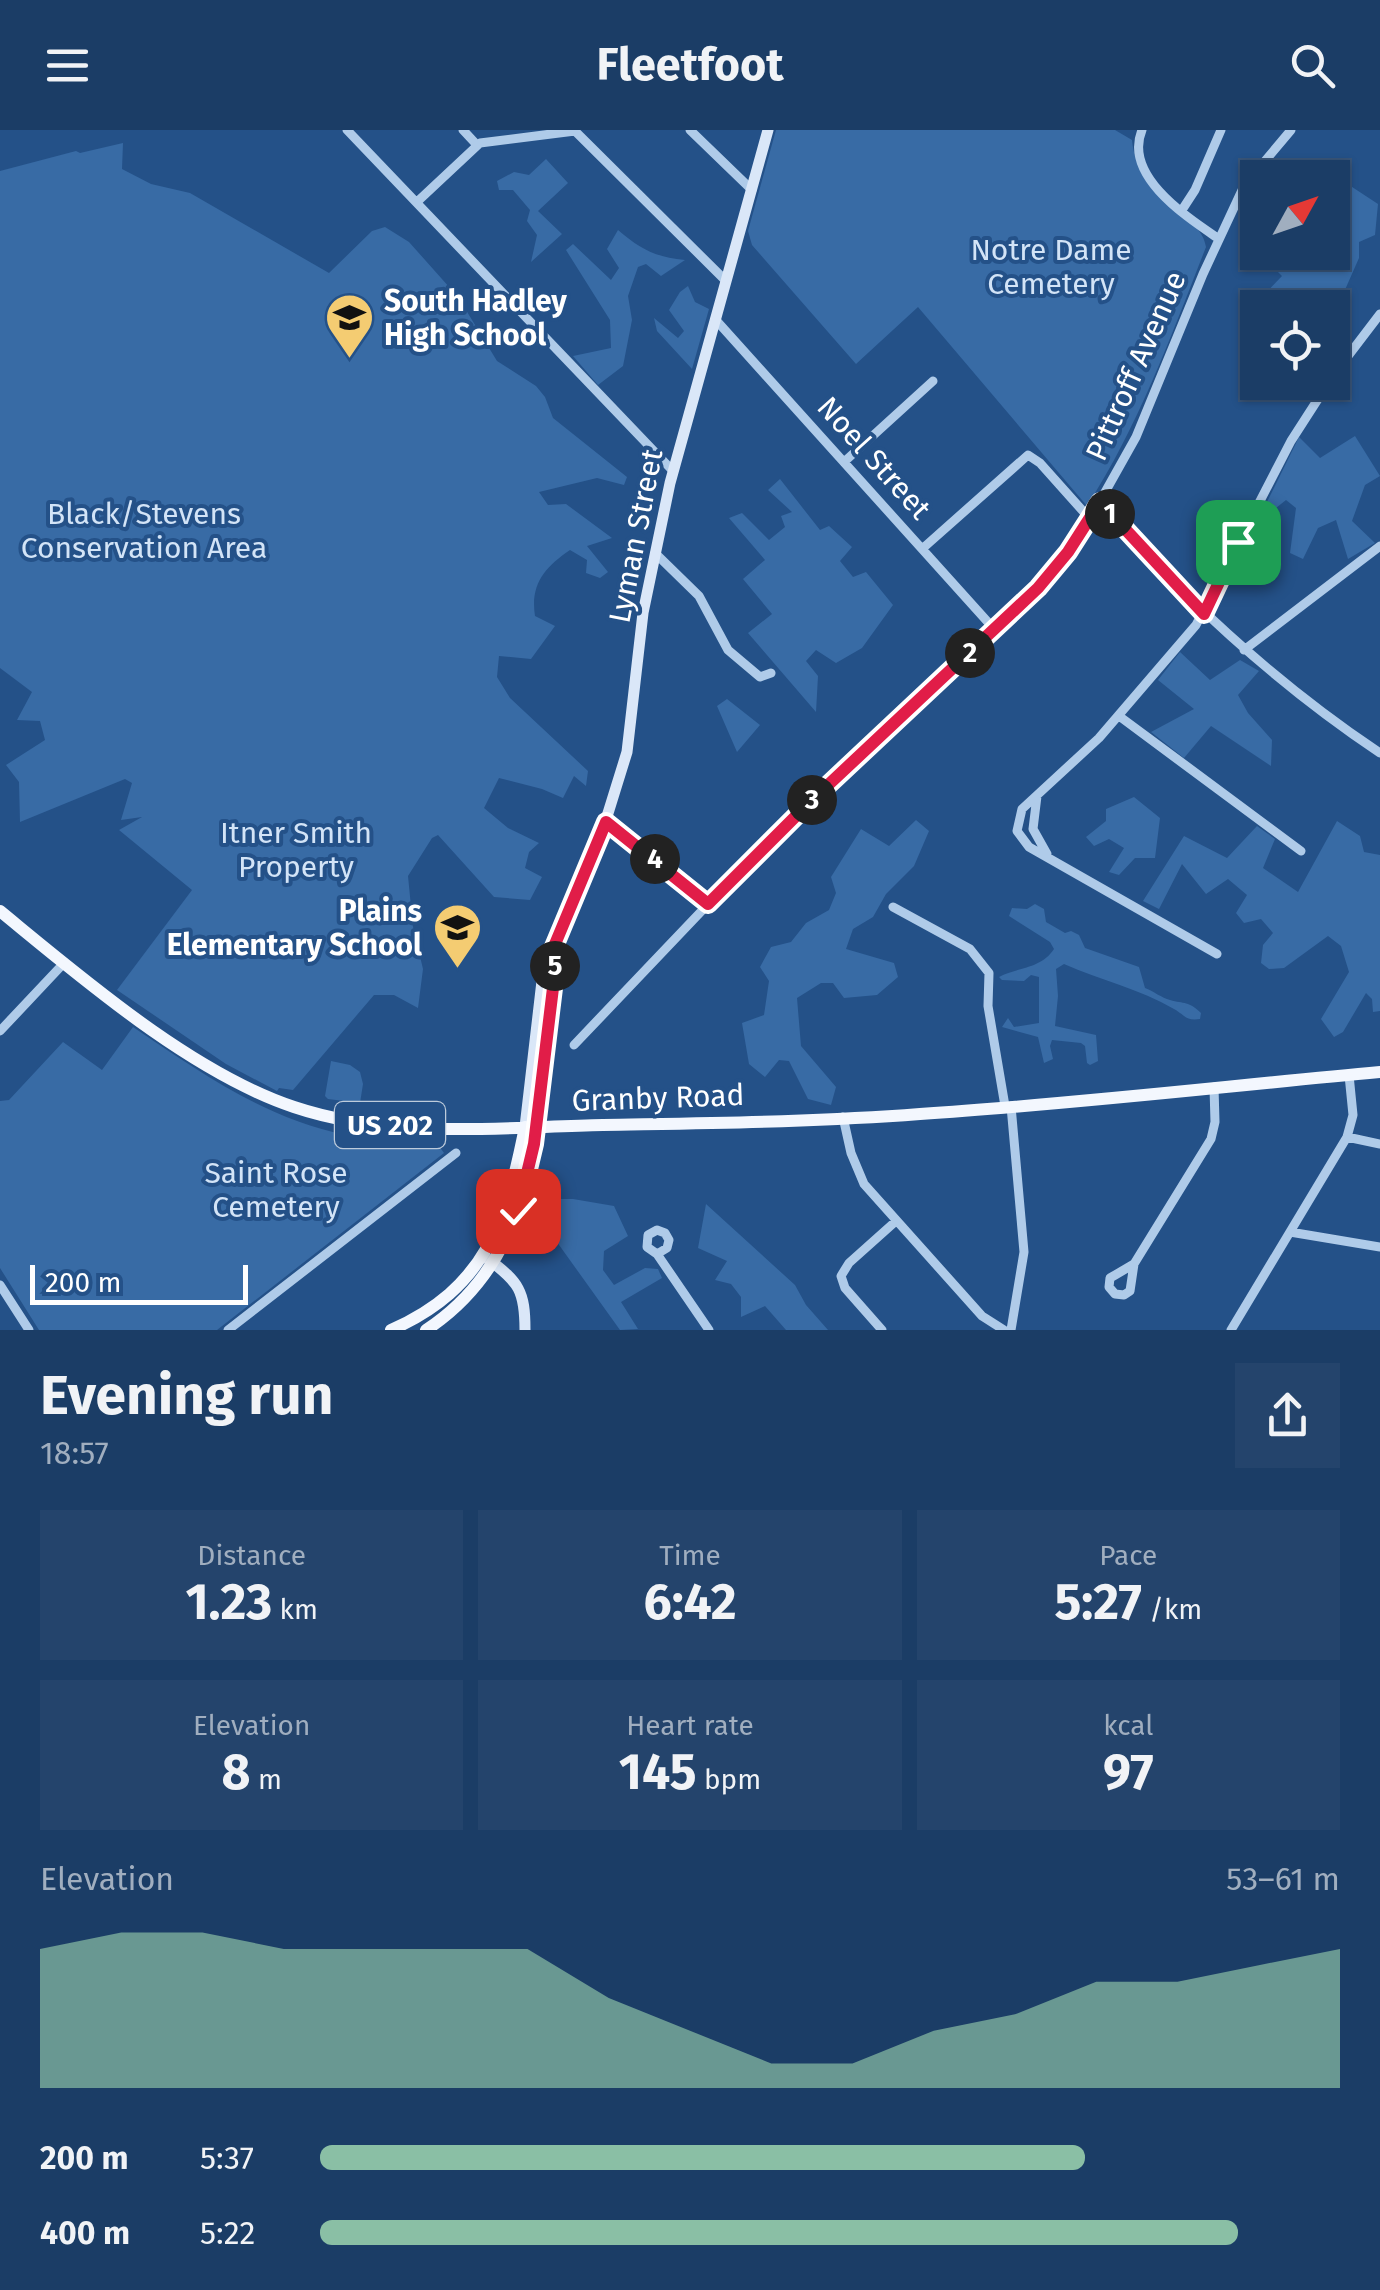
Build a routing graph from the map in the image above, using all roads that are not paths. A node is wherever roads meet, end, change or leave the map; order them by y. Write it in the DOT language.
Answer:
graph roads {
  1 [pos="347,130"];
  2 [pos="463,130"];
  3 [pos="690,130"];
  4 [pos="768,130"];
  5 [pos="1142,130"];
  6 [pos="1220,130"];
  7 [pos="1292,130"];
  8 [pos="575,131"];
  9 [pos="477,144"];
  10 [pos="752,190"];
  11 [pos="418,201"];
  12 [pos="1182,210"];
  13 [pos="1220,238"];
  14 [pos="726,280"];
  15 [pos="1380,314"];
  16 [pos="715,319"];
  17 [pos="1350,354"];
  18 [pos="934,381"];
  19 [pos="1318,400"];
  20 [pos="844,462"];
  21 [pos="672,472"];
  22 [pos="1100,502"];
  23 [pos="1090,519"];
  24 [pos="1380,546"];
  25 [pos="922,549"];
  26 [pos="655,553"];
  27 [pos="1204,614"];
  28 [pos="995,630"];
  29 [pos="1244,650"];
  30 [pos="771,673"];
  31 [pos="1119,716"];
  32 [pos="1380,753"];
  33 [pos="1037,796"];
  34 [pos="606,822"];
  35 [pos="1300,851"];
  36 [pos="1048,856"];
  37 [pos="708,904"];
  38 [pos="894,907"];
  39 [pos="0,910"];
  40 [pos="1216,954"];
  41 [pos="64,963"];
  42 [pos="0,1032"];
  43 [pos="574,1045"];
  44 [pos="1380,1072"];
  45 [pos="1350,1074"];
  46 [pos="1214,1087"];
  47 [pos="1008,1106"];
  48 [pos="842,1117"];
  49 [pos="530,1127"];
  50 [pos="1346,1137"];
  51 [pos="1380,1144"];
  52 [pos="456,1154"];
  53 [pos="896,1222"];
  54 [pos="1290,1232"];
  55 [pos="1380,1247"];
  56 [pos="658,1254"];
  57 [pos="488,1259"];
  58 [pos="1134,1264"];
  59 [pos="0,1285"];
  60 [pos="236,1328"];
  61 [pos="29,1330"];
  62 [pos="390,1330"];
  63 [pos="426,1330"];
  64 [pos="525,1330"];
  65 [pos="709,1330"];
  66 [pos="882,1330"];
  67 [pos="1008,1330"];
  68 [pos="1232,1330"];
  1 -- 11 [label="street"];
  2 -- 9 [label="street"];
  3 -- 10 [label="street"];
  4 -- 10 [label="main road, Lyman Street"];
  5 -- 12 [label="street"];
  6 -- 12 [label="street"];
  7 -- 13 [label="street, Pittroff Avenue"];
  8 -- 9 [label="street"];
  8 -- 14 [label="street"];
  9 -- 11 [label="street"];
  10 -- 14 [label="main road, Lyman Street"];
  11 -- 21 [label="street"];
  12 -- 13 [label="street"];
  13 -- 22 [label="street, Pittroff Avenue"];
  14 -- 16 [label="main road, Lyman Street"];
  15 -- 17 [label="street"];
  16 -- 20 [label="street, Noel Street"];
  16 -- 21 [label="main road, Lyman Street"];
  18 -- 20 [label="street"];
  19 -- 27 [label="street"];
  20 -- 25 [label="street, Noel Street"];
  21 -- 26 [label="main road, Lyman Street"];
  22 -- 23 [label="street, Pittroff Avenue"];
  22 -- 27 [label="street"];
  23 -- 25 [label="street"];
  23 -- 28 [label="street, Pittroff Avenue"];
  24 -- 29 [label="street"];
  25 -- 28 [label="street, Noel Street"];
  26 -- 30 [label="street"];
  26 -- 34 [label="main road, Lyman Street"];
  27 -- 29 [label="street"];
  27 -- 31 [label="street"];
  28 -- 37 [label="street, Pittroff Avenue"];
  29 -- 32 [label="street"];
  31 -- 33 [label="street"];
  31 -- 35 [label="street"];
  33 -- 36 [label="street"];
  33 -- 36 [label="street"];
  34 -- 37 [label="street"];
  34 -- 49 [label="main road, Lyman Street"];
  36 -- 40 [label="street"];
  37 -- 43 [label="street, Pittroff Avenue"];
  38 -- 47 [label="street"];
  39 -- 41 [label="main road, Granby Road / US 202"];
  41 -- 42 [label="street"];
  41 -- 49 [label="main road, Granby Road / US 202"];
  44 -- 45 [label="main road, Granby Road / US 202"];
  45 -- 46 [label="main road, Granby Road / US 202"];
  45 -- 50 [label="street"];
  46 -- 47 [label="main road, Granby Road / US 202"];
  46 -- 58 [label="street"];
  47 -- 48 [label="main road, Granby Road / US 202"];
  47 -- 67 [label="street"];
  48 -- 49 [label="main road, Granby Road / US 202"];
  48 -- 53 [label="street"];
  49 -- 57 [label="main road"];
  50 -- 51 [label="street"];
  50 -- 54 [label="street"];
  52 -- 60 [label="street"];
  53 -- 66 [label="street"];
  53 -- 67 [label="street"];
  54 -- 55 [label="street"];
  54 -- 68 [label="street"];
  56 -- 65 [label="street"];
  57 -- 62 [label="main road"];
  57 -- 63 [label="main road"];
  57 -- 64 [label="main road"];
  59 -- 61 [label="street"];
}
